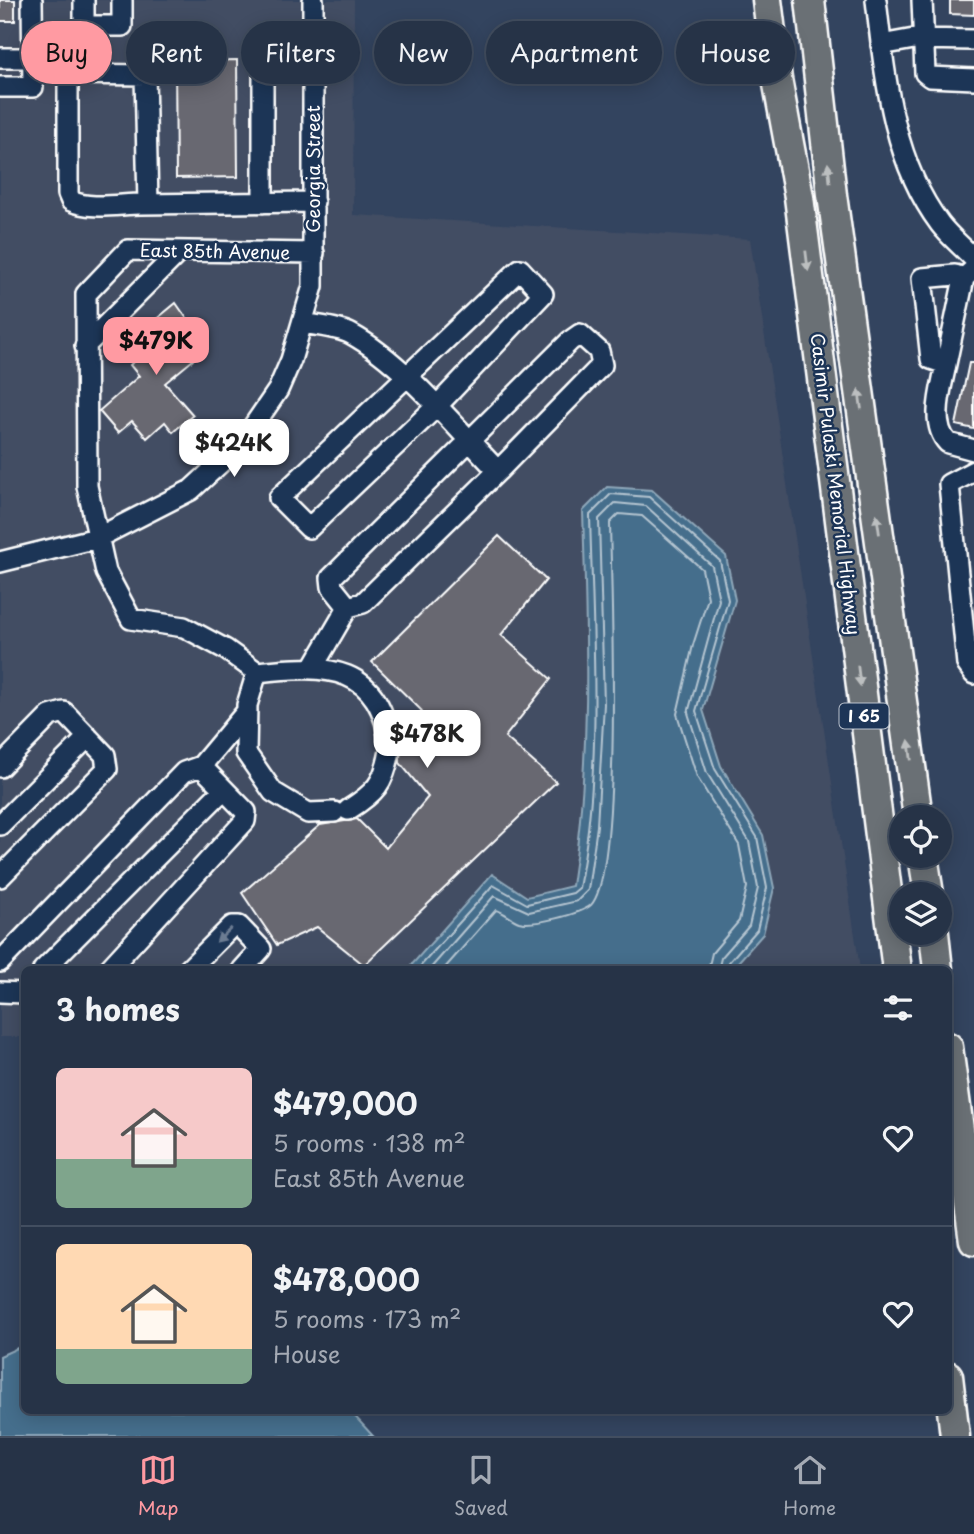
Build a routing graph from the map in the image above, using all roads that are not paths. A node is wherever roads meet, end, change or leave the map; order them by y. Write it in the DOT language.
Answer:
graph roads {
  1 [pos="32,0"];
  2 [pos="84,0"];
  3 [pos="122,0"];
  4 [pos="313,0"];
  5 [pos="767,0"];
  6 [pos="810,0"];
  7 [pos="876,0"];
  8 [pos="922,0"];
  9 [pos="32,21"];
  10 [pos="313,21"];
  11 [pos="922,40"];
  12 [pos="974,40"];
  13 [pos="881,45"];
  14 [pos="0,58"];
  15 [pos="21,58"];
  16 [pos="974,79"];
  17 [pos="33,84"];
  18 [pos="263,84"];
  19 [pos="313,84"];
  20 [pos="0,87"];
  21 [pos="314,202"];
  22 [pos="263,203"];
  23 [pos="148,204"];
  24 [pos="180,251"];
  25 [pos="314,253"];
  26 [pos="974,259"];
  27 [pos="969,274"];
  28 [pos="303,323"];
  29 [pos="85,346"];
  30 [pos="946,364"];
  31 [pos="405,375"];
  32 [pos="436,407"];
  33 [pos="470,442"];
  34 [pos="974,450"];
  35 [pos="498,471"];
  36 [pos="974,471"];
  37 [pos="97,538"];
  38 [pos="0,562"];
  39 [pos="348,607"];
  40 [pos="313,667"];
  41 [pos="257,672"];
  42 [pos="974,674"];
  43 [pos="247,711"];
  44 [pos="88,737"];
  45 [pos="201,766"];
  46 [pos="0,767"];
  47 [pos="223,790"];
  48 [pos="916,805"];
  49 [pos="0,825"];
  50 [pos="0,877"];
  51 [pos="935,945"];
  52 [pos="0,962"];
  53 [pos="47,966"];
  54 [pos="112,966"];
  55 [pos="192,966"];
  56 [pos="246,966"];
  57 [pos="896,966"];
  58 [pos="938,966"];
  59 [pos="952,1076"];
  60 [pos="974,1241"];
  61 [pos="952,1410"];
  62 [pos="955,1436"];
  1 -- 9 [label="street"];
  2 -- 3 [label="street"];
  4 -- 10 [label="street, Georgia Street"];
  5 -- 57 [label="highway, Casimir Pulaski Memorial Highway / I 65, one-way"];
  48 -- 6 [label="highway, Casimir Pulaski Memorial Highway / I 65, one-way"];
  7 -- 13 [label="street"];
  8 -- 11 [label="street"];
  11 -- 12 [label="street"];
  11 -- 13 [label="street"];
  11 -- 16 [label="street"];
  13 -- 26 [label="street"];
  14 -- 15 [label="street"];
  17 -- 20 [label="street"];
  18 -- 22 [label="street"];
  19 -- 21 [label="street, Georgia Street"];
  21 -- 22 [label="street"];
  21 -- 25 [label="street, Georgia Street"];
  22 -- 23 [label="street"];
  23 -- 23 [label="street"];
  24 -- 25 [label="street, East 85th Avenue"];
  24 -- 29 [label="street"];
  24 -- 29 [label="street, East 85th Avenue"];
  25 -- 28 [label="street, Georgia Street"];
  27 -- 30 [label="street"];
  27 -- 30 [label="street"];
  28 -- 31 [label="street"];
  28 -- 37 [label="street, Georgia Street"];
  29 -- 37 [label="street, East 85th Avenue"];
  30 -- 34 [label="street"];
  31 -- 32 [label="street"];
  31 -- 32 [label="street"];
  31 -- 32 [label="street"];
  32 -- 33 [label="street"];
  33 -- 35 [label="street"];
  33 -- 35 [label="street"];
  33 -- 39 [label="street"];
  35 -- 39 [label="street"];
  36 -- 42 [label="street"];
  37 -- 38 [label="street, Georgia Street"];
  37 -- 41 [label="street, East 85th Avenue"];
  39 -- 40 [label="street"];
  40 -- 41 [label="street"];
  40 -- 43 [label="street"];
  41 -- 43 [label="street"];
  43 -- 45 [label="street"];
  44 -- 46 [label="street"];
  44 -- 49 [label="street"];
  44 -- 50 [label="street"];
  45 -- 47 [label="street"];
  45 -- 52 [label="street"];
  47 -- 53 [label="street"];
  47 -- 54 [label="street"];
  51 -- 58 [label="highway"];
  56 -- 55 [label="street, one-way"];
  59 -- 60 [label="highway"];
  61 -- 62 [label="highway"];
}
